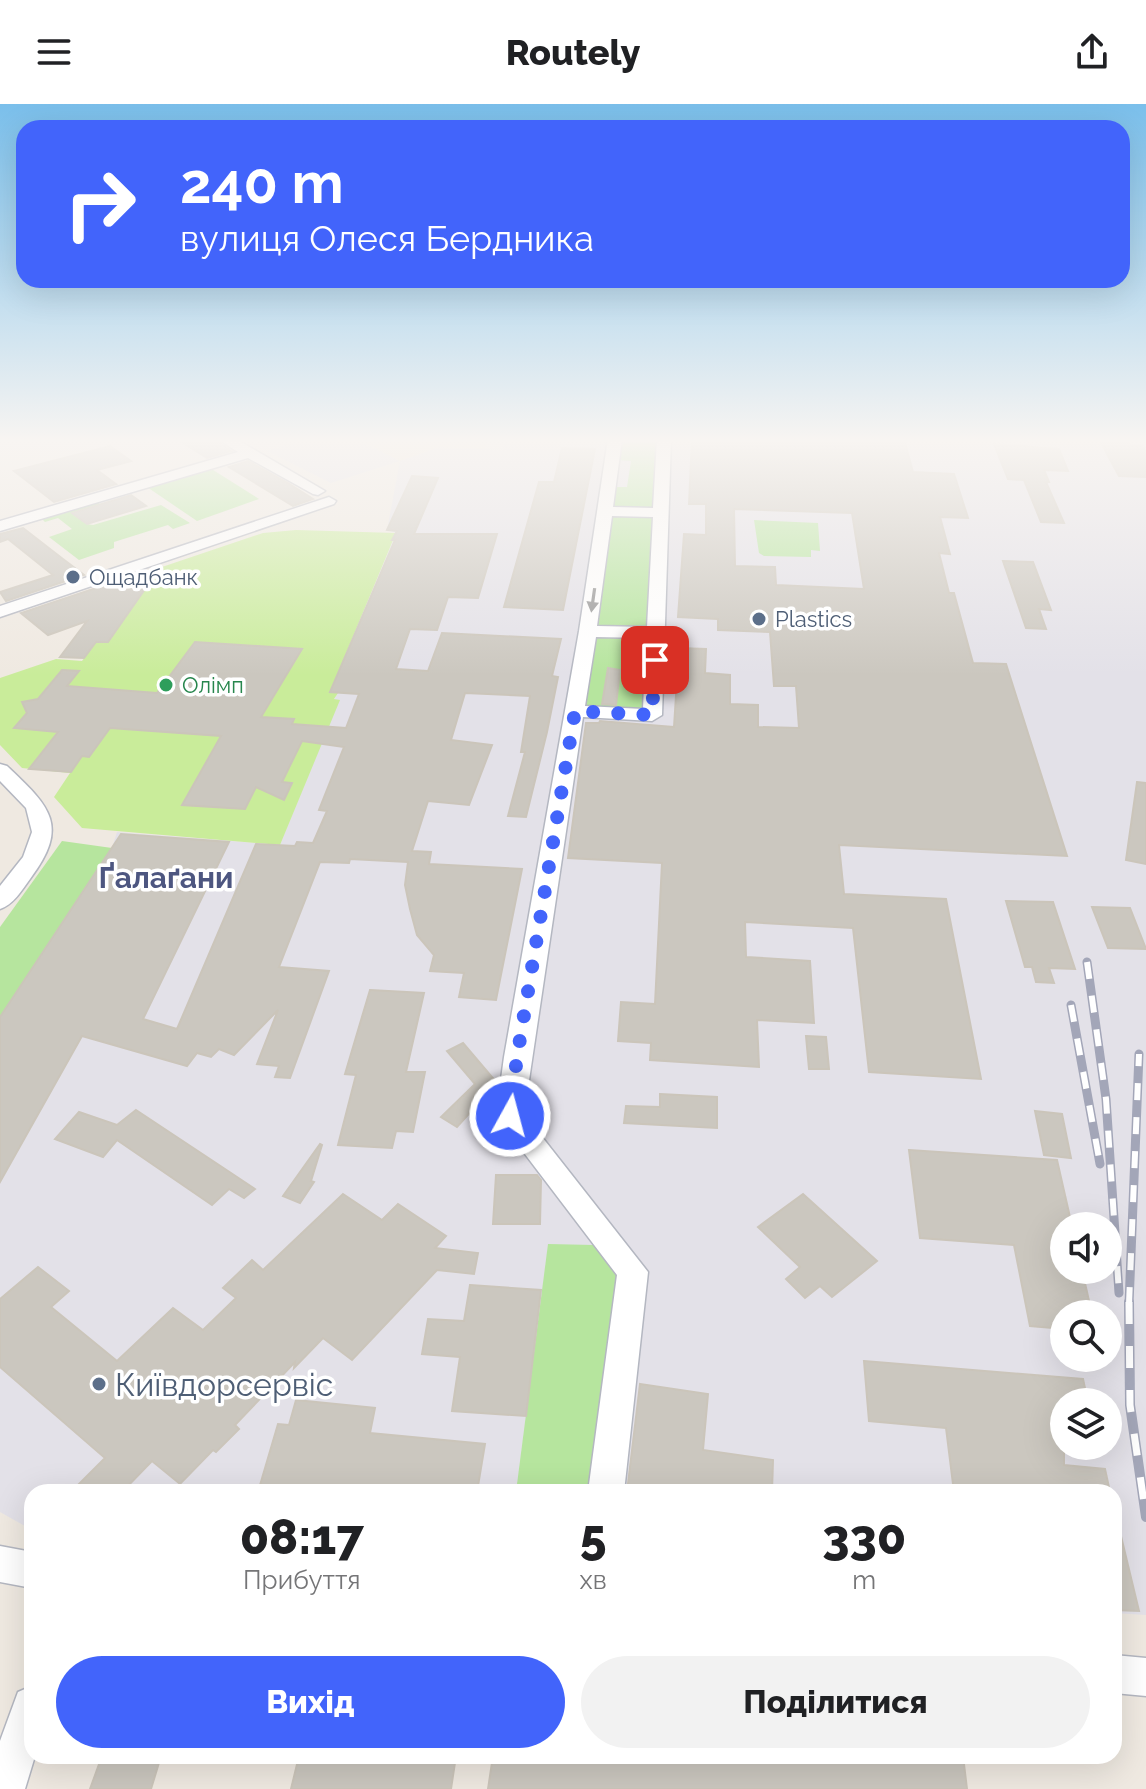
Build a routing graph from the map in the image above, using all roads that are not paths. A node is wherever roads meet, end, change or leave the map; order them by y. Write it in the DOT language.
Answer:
graph roads {
  1 [pos="29,518"];
  2 [pos="264,518"];
  3 [pos="605,518"];
  4 [pos="658,518"];
  5 [pos="0,526"];
  6 [pos="0,612"];
  7 [pos="588,631"];
  8 [pos="656,633"];
  9 [pos="575,711"];
  10 [pos="0,770"];
  11 [pos="0,901"];
  12 [pos="607,1484"];
  13 [pos="0,1564"];
  14 [pos="24,1568"];
  15 [pos="1122,1675"];
  16 [pos="1146,1677"];
  17 [pos="24,1730"];
  18 [pos="4,1789"];
  1 -- 5 [label="street"];
  2 -- 6 [label="street"];
  3 -- 7 [label="street, one-way"];
  4 -- 8 [label="street"];
  7 -- 8 [label="street"];
  7 -- 9 [label="street"];
  8 -- 9 [label="street"];
  9 -- 12 [label="street"];
  10 -- 11 [label="street"];
  13 -- 14 [label="street"];
  15 -- 16 [label="street"];
  17 -- 18 [label="street"];
}
